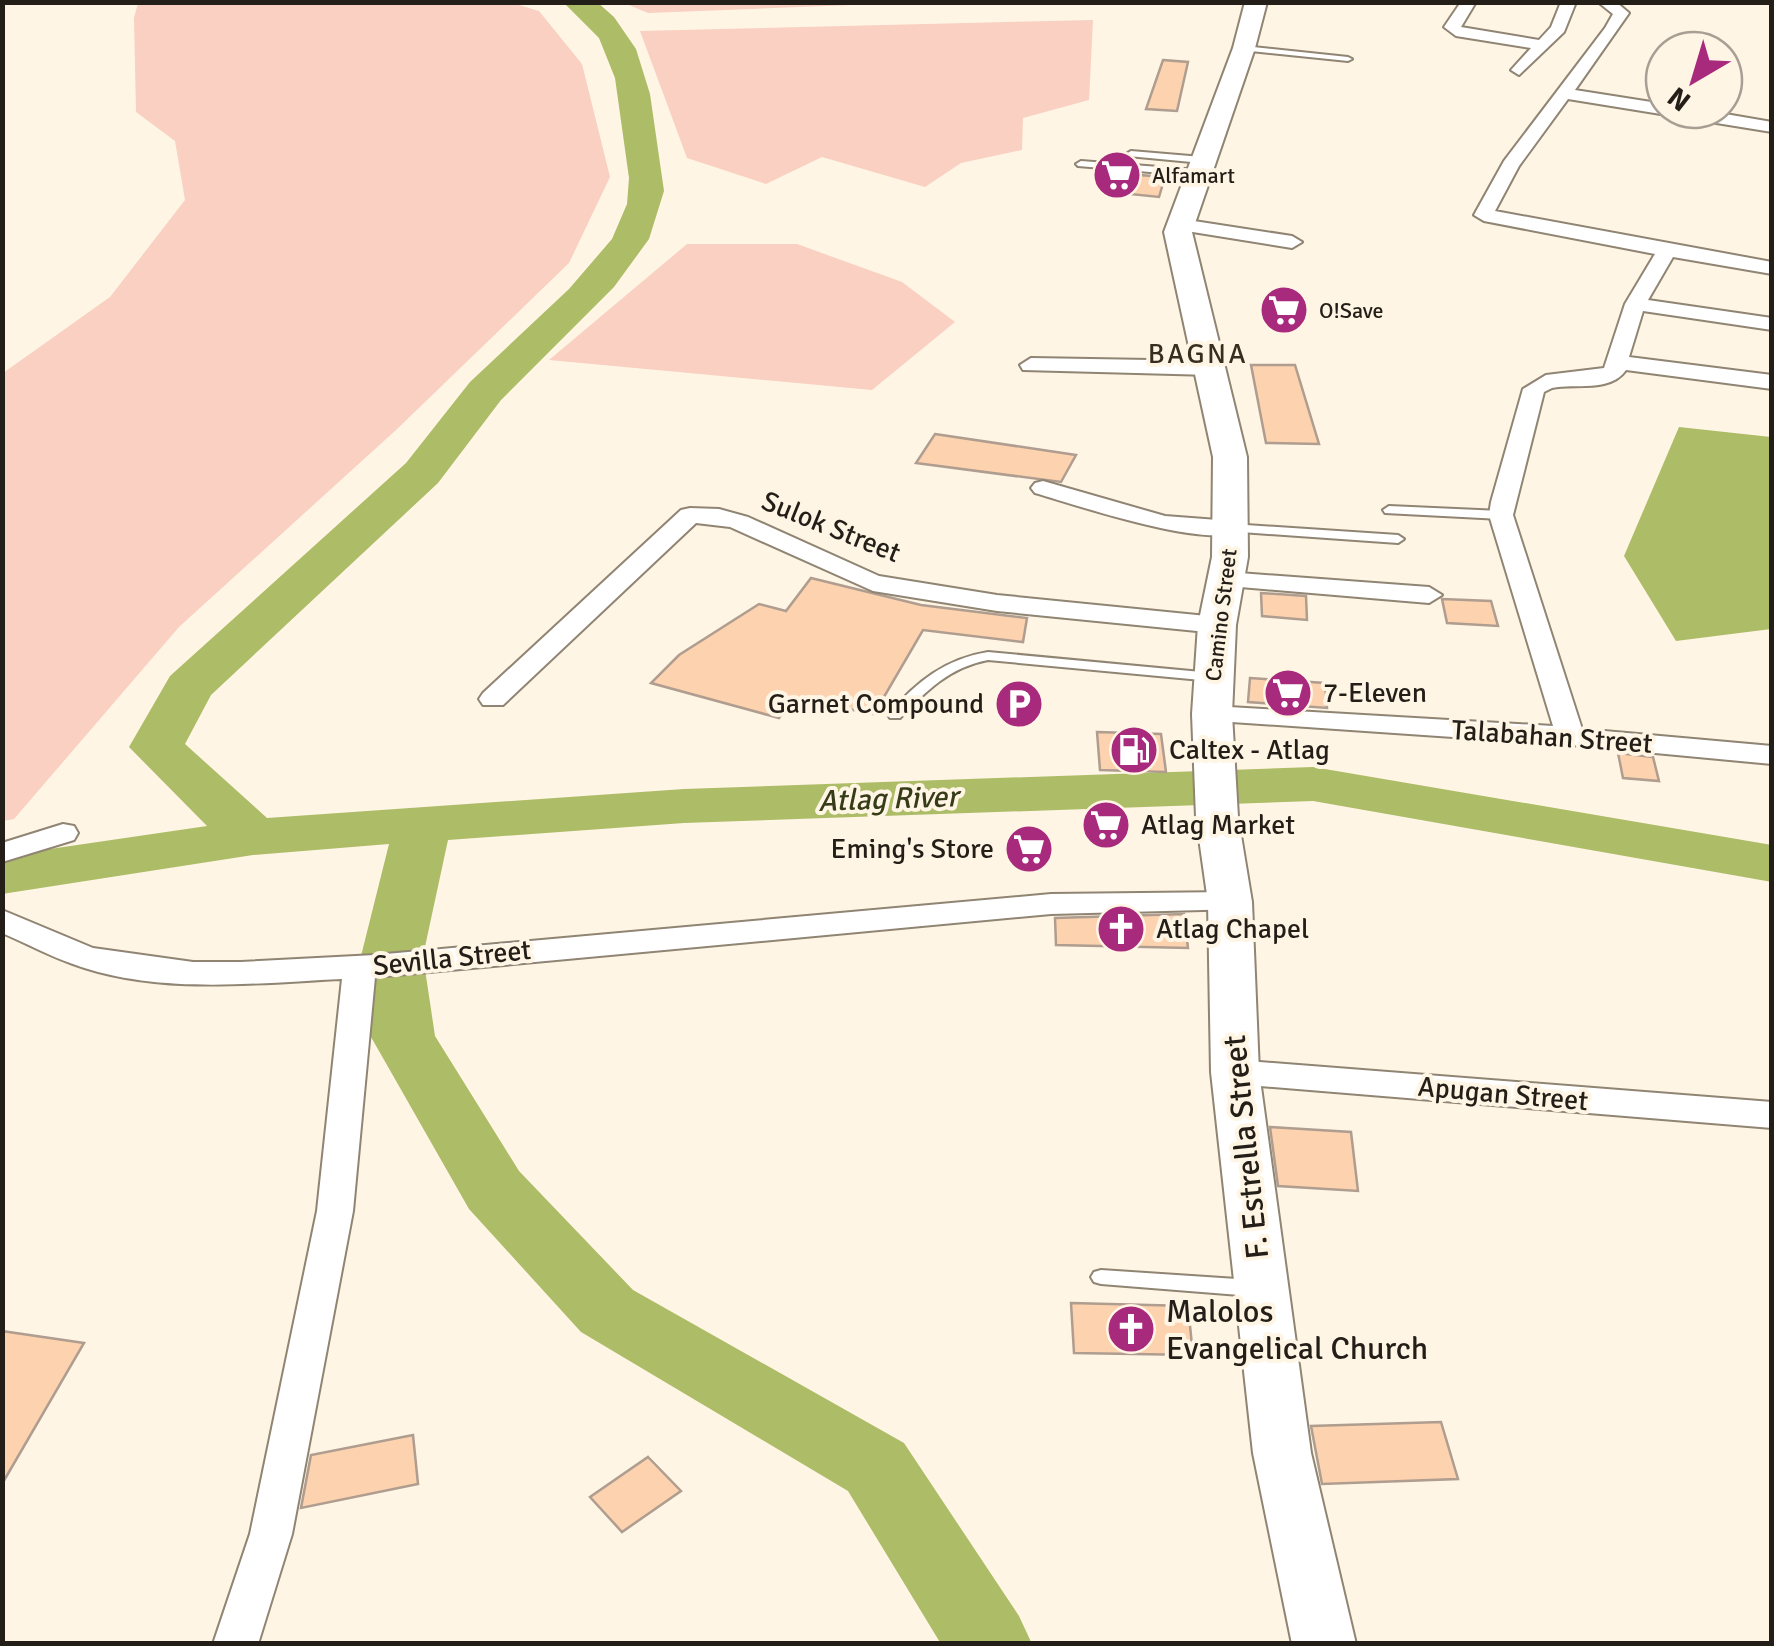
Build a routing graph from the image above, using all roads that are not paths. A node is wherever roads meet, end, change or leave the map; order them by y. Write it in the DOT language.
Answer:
graph roads {
  1 [pos="1256,2"];
  2 [pos="1470,2"];
  3 [pos="1569,2"];
  4 [pos="1605,2"];
  5 [pos="1542,45"];
  6 [pos="1244,48"];
  7 [pos="1348,59"];
  8 [pos="1519,70"];
  9 [pos="1563,93"];
  10 [pos="1644,106"];
  11 [pos="1744,122"];
  12 [pos="1772,127"];
  13 [pos="1131,154"];
  14 [pos="1081,164"];
  15 [pos="1200,166"];
  16 [pos="1180,226"];
  17 [pos="1292,242"];
  18 [pos="1667,250"];
  19 [pos="1772,268"];
  20 [pos="1635,304"];
  21 [pos="1772,324"];
  22 [pos="1615,362"];
  23 [pos="1031,365"];
  24 [pos="1211,368"];
  25 [pos="1772,382"];
  26 [pos="1044,488"];
  27 [pos="1388,510"];
  28 [pos="1502,515"];
  29 [pos="1231,528"];
  30 [pos="1398,539"];
  31 [pos="1226,580"];
  32 [pos="1428,595"];
  33 [pos="1217,625"];
  34 [pos="1212,677"];
  35 [pos="493,699"];
  36 [pos="1212,714"];
  37 [pos="895,715"];
  38 [pos="1570,736"];
  39 [pos="1772,756"];
  40 [pos="1215,766"];
  41 [pos="63,834"];
  42 [pos="2,853"];
  43 [pos="1230,902"];
  44 [pos="2,920"];
  45 [pos="368,966"];
  46 [pos="1234,1072"];
  47 [pos="1772,1116"];
  48 [pos="1100,1278"];
  49 [pos="1261,1289"];
  50 [pos="235,1644"];
  51 [pos="1324,1644"];
  1 -- 6 [label="main road, Camino Street"];
  2 -- 5 [label="street"];
  3 -- 5 [label="street"];
  4 -- 9 [label="street"];
  5 -- 8 [label="street"];
  6 -- 7 [label="lane"];
  6 -- 15 [label="main road, Camino Street"];
  9 -- 10 [label="street"];
  9 -- 18 [label="street"];
  11 -- 12 [label="street"];
  13 -- 15 [label="lane"];
  14 -- 15 [label="lane"];
  15 -- 16 [label="main road, Camino Street"];
  16 -- 17 [label="street"];
  16 -- 24 [label="main road, Camino Street"];
  18 -- 19 [label="street"];
  18 -- 20 [label="street"];
  20 -- 21 [label="street"];
  20 -- 22 [label="street"];
  22 -- 25 [label="street"];
  22 -- 28 [label="street"];
  23 -- 24 [label="street"];
  24 -- 29 [label="main road, Camino Street"];
  26 -- 29 [label="street"];
  27 -- 28 [label="lane"];
  28 -- 38 [label="street"];
  29 -- 30 [label="lane"];
  29 -- 31 [label="main road, Camino Street"];
  31 -- 32 [label="street"];
  31 -- 33 [label="main road, Camino Street"];
  33 -- 34 [label="main road, Camino Street"];
  33 -- 35 [label="street, Sulok Street"];
  34 -- 36 [label="main road, Camino Street"];
  34 -- 37 [label="lane"];
  36 -- 38 [label="street, Talabahan Street"];
  36 -- 40 [label="main road, Camino Street"];
  38 -- 39 [label="street, Talabahan Street"];
  40 -- 43 [label="main road, F. Estrella Street"];
  41 -- 42 [label="street"];
  43 -- 45 [label="street, Sevilla Street"];
  43 -- 46 [label="main road, F. Estrella Street"];
  44 -- 45 [label="street"];
  45 -- 50 [label="street, Sevilla Street"];
  46 -- 47 [label="street, Apugan Street"];
  46 -- 49 [label="main road, F. Estrella Street"];
  48 -- 49 [label="lane"];
  49 -- 51 [label="main road, F. Estrella Street"];
}
